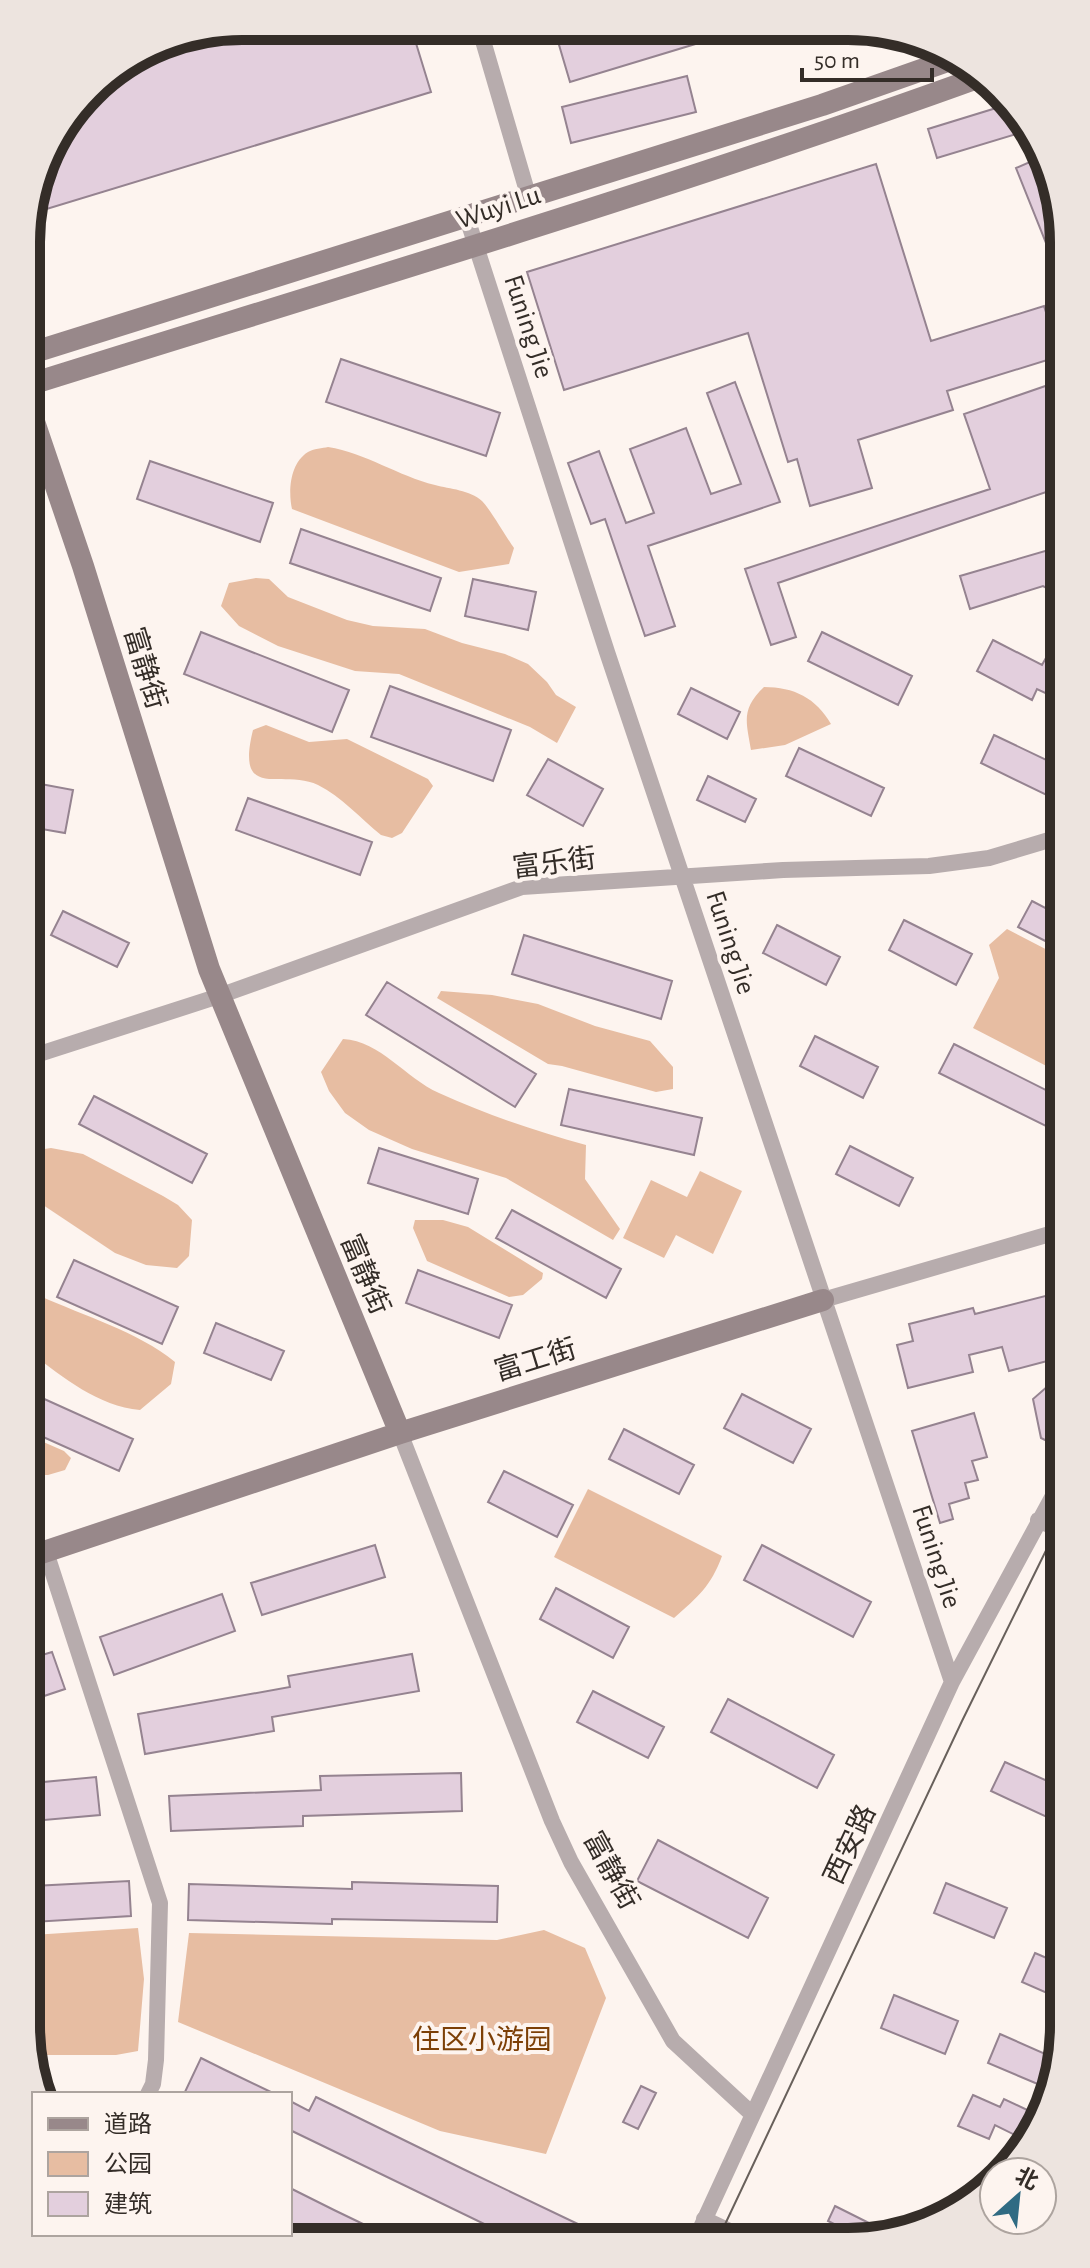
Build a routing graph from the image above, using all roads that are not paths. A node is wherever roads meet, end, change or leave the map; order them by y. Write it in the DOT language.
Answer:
graph roads {
  1 [pos="483,40"];
  2 [pos="941,63"];
  3 [pos="969,81"];
  4 [pos="529,198"];
  5 [pos="466,215"];
  6 [pos="476,245"];
  7 [pos="40,350"];
  8 [pos="40,381"];
  9 [pos="40,439"];
  10 [pos="1050,840"];
  11 [pos="684,876"];
  12 [pos="219,996"];
  13 [pos="40,1054"];
  14 [pos="1050,1234"];
  15 [pos="823,1300"];
  16 [pos="400,1433"];
  17 [pos="1050,1500"];
  18 [pos="1038,1520"];
  19 [pos="1050,1526"];
  20 [pos="40,1554"];
  21 [pos="40,1557"];
  22 [pos="952,1682"];
  23 [pos="149,2092"];
  24 [pos="752,2114"];
  25 [pos="704,2219"];
  26 [pos="700,2228"];
  27 [pos="723,2228"];
  1 -- 4 [label="street"];
  2 -- 4 [label="main road, Wuyi Lu"];
  3 -- 6 [label="main road, Wuyi Lu"];
  4 -- 5 [label="main road, Wuyi Lu"];
  5 -- 6 [label="street, Funing Jie"];
  5 -- 7 [label="main road, Wuyi Lu"];
  6 -- 8 [label="main road, Wuyi Lu"];
  6 -- 11 [label="street, Funing Jie"];
  9 -- 12 [label="main road, 富静街"];
  10 -- 11 [label="street, 富乐街"];
  11 -- 12 [label="street, 富乐街"];
  11 -- 15 [label="street, Funing Jie"];
  12 -- 13 [label="street, 富乐街"];
  12 -- 16 [label="main road, 富静街"];
  14 -- 15 [label="street, 富工街"];
  15 -- 16 [label="main road, 富工街"];
  15 -- 22 [label="street, Funing Jie"];
  16 -- 20 [label="main road, 富工街"];
  16 -- 24 [label="street, 富静街"];
  17 -- 18 [label="street, 西安路"];
  18 -- 19 [label="street"];
  18 -- 22 [label="street, 西安路"];
  21 -- 23 [label="street"];
  22 -- 24 [label="street, 西安路"];
  24 -- 25 [label="street, 西安路"];
  25 -- 26 [label="street, 西安路"];
  25 -- 27 [label="street"];
}
